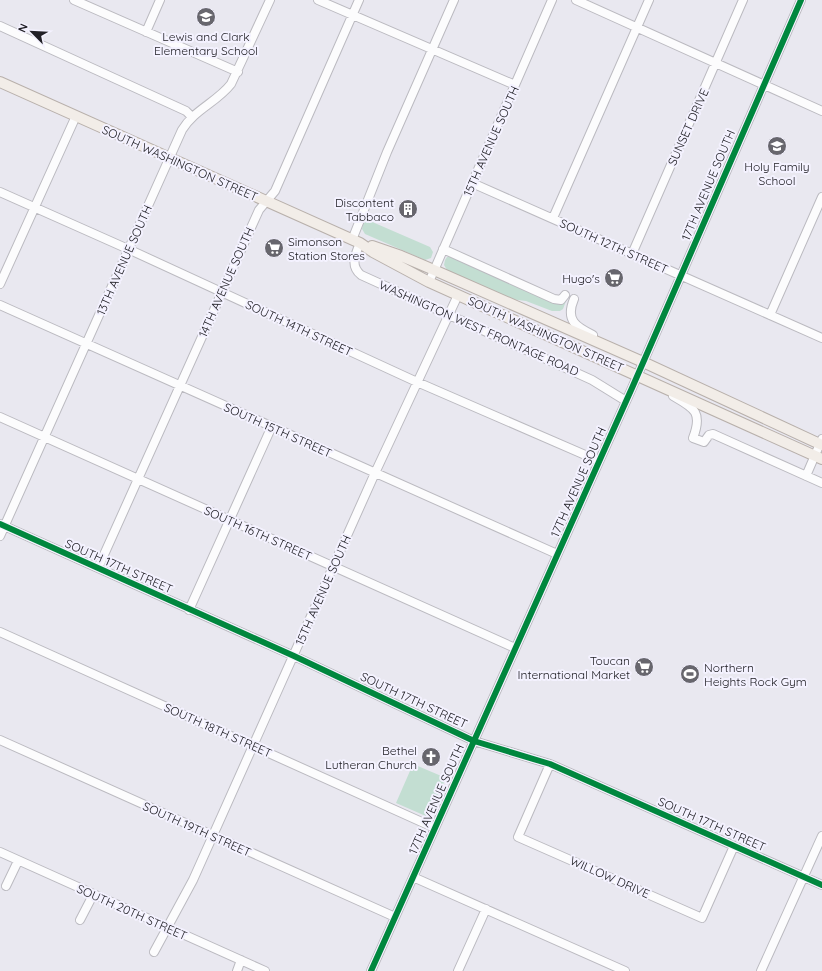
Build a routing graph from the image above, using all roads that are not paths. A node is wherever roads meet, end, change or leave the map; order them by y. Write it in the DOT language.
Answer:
graph roads {
  1 [pos="74,0"];
  2 [pos="160,0"];
  3 [pos="270,0"];
  4 [pos="318,0"];
  5 [pos="359,0"];
  6 [pos="454,0"];
  7 [pos="552,0"];
  8 [pos="576,0"];
  9 [pos="649,0"];
  10 [pos="743,0"];
  11 [pos="801,0"];
  12 [pos="352,15"];
  13 [pos="0,26"];
  14 [pos="637,27"];
  15 [pos="146,32"];
  16 [pos="432,49"];
  17 [pos="716,63"];
  18 [pos="238,72"];
  19 [pos="0,82"];
  20 [pos="515,85"];
  21 [pos="763,85"];
  22 [pos="822,111"];
  23 [pos="76,116"];
  24 [pos="192,117"];
  25 [pos="169,157"];
  26 [pos="472,183"];
  27 [pos="0,192"];
  28 [pos="822,197"];
  29 [pos="265,202"];
  30 [pos="34,208"];
  31 [pos="553,218"];
  32 [pos="356,242"];
  33 [pos="128,249"];
  34 [pos="443,250"];
  35 [pos="632,254"];
  36 [pos="434,270"];
  37 [pos="680,276"];
  38 [pos="428,282"];
  39 [pos="0,284"];
  40 [pos="222,292"];
  41 [pos="458,295"];
  42 [pos="565,295"];
  43 [pos="574,299"];
  44 [pos="0,305"];
  45 [pos="449,315"];
  46 [pos="770,315"];
  47 [pos="822,338"];
  48 [pos="86,344"];
  49 [pos="613,349"];
  50 [pos="643,362"];
  51 [pos="637,376"];
  52 [pos="417,382"];
  53 [pos="180,385"];
  54 [pos="660,386"];
  55 [pos="626,402"];
  56 [pos="0,418"];
  57 [pos="272,426"];
  58 [pos="44,437"];
  59 [pos="821,443"];
  60 [pos="818,458"];
  61 [pos="599,461"];
  62 [pos="375,474"];
  63 [pos="806,476"];
  64 [pos="138,479"];
  65 [pos="822,483"];
  66 [pos="229,520"];
  67 [pos="2,525"];
  68 [pos="0,536"];
  69 [pos="557,554"];
  70 [pos="334,567"];
  71 [pos="98,568"];
  72 [pos="190,610"];
  73 [pos="0,632"];
  74 [pos="515,648"];
  75 [pos="294,656"];
  76 [pos="0,740"];
  77 [pos="474,740"];
  78 [pos="253,746"];
  79 [pos="550,764"];
  80 [pos="435,828"];
  81 [pos="213,836"];
  82 [pos="822,836"];
  83 [pos="734,846"];
  84 [pos="0,852"];
  85 [pos="18,860"];
  86 [pos="413,877"];
  87 [pos="804,877"];
  88 [pos="822,885"];
  89 [pos="6,886"];
  90 [pos="93,895"];
  91 [pos="486,910"];
  92 [pos="395,917"];
  93 [pos="80,920"];
  94 [pos="167,928"];
  95 [pos="154,952"];
  96 [pos="241,960"];
  97 [pos="237,971"];
  98 [pos="265,971"];
  99 [pos="371,971"];
  100 [pos="458,971"];
  101 [pos="625,971"];
  102 [pos="762,971"];
  1 -- 15 [label="street"];
  2 -- 15 [label="street"];
  3 -- 18 [label="street, 13TH AVENUE SOUTH"];
  4 -- 12 [label="street"];
  5 -- 12 [label="street, 14TH AVENUE SOUTH"];
  6 -- 16 [label="street"];
  7 -- 20 [label="street, 15TH AVENUE SOUTH"];
  8 -- 14 [label="street"];
  9 -- 14 [label="street"];
  10 -- 17 [label="street, SUNSET DRIVE"];
  11 -- 21 [label="street, 17TH AVENUE SOUTH"];
  12 -- 16 [label="street"];
  12 -- 29 [label="street, 14TH AVENUE SOUTH"];
  13 -- 24 [label="street"];
  14 -- 17 [label="street"];
  14 -- 31 [label="street"];
  15 -- 18 [label="street"];
  16 -- 20 [label="street"];
  16 -- 32 [label="street"];
  17 -- 21 [label="street"];
  17 -- 35 [label="street, SUNSET DRIVE"];
  18 -- 24 [label="street, 13TH AVENUE SOUTH"];
  19 -- 23 [label="main road, SOUTH WASHINGTON STREET"];
  20 -- 26 [label="street, 15TH AVENUE SOUTH"];
  21 -- 22 [label="street"];
  21 -- 37 [label="street, 17TH AVENUE SOUTH"];
  23 -- 25 [label="main road, SOUTH WASHINGTON STREET"];
  23 -- 30 [label="street"];
  24 -- 25 [label="street, 13TH AVENUE SOUTH"];
  25 -- 29 [label="main road, SOUTH WASHINGTON STREET"];
  25 -- 33 [label="street, 13TH AVENUE SOUTH"];
  26 -- 31 [label="street, SOUTH 12TH STREET"];
  26 -- 34 [label="street, 15TH AVENUE SOUTH"];
  27 -- 30 [label="street, SOUTH 14TH STREET"];
  28 -- 46 [label="street"];
  29 -- 32 [label="main road, SOUTH WASHINGTON STREET"];
  29 -- 40 [label="street, 14TH AVENUE SOUTH"];
  30 -- 33 [label="street, SOUTH 14TH STREET"];
  30 -- 39 [label="street"];
  31 -- 35 [label="street, SOUTH 12TH STREET"];
  32 -- 36 [label="main road, SOUTH WASHINGTON STREET"];
  32 -- 38 [label="main road, SOUTH WASHINGTON STREET"];
  32 -- 45 [label="street, WASHINGTON WEST FRONTAGE ROAD"];
  33 -- 40 [label="street, SOUTH 14TH STREET"];
  33 -- 48 [label="street, 13TH AVENUE SOUTH"];
  34 -- 36 [label="street, 15TH AVENUE SOUTH"];
  34 -- 42 [label="street"];
  35 -- 37 [label="street, SOUTH 12TH STREET"];
  36 -- 38 [label="street, 15TH AVENUE SOUTH"];
  36 -- 49 [label="main road, SOUTH WASHINGTON STREET"];
  37 -- 46 [label="street, SOUTH 12TH STREET"];
  37 -- 50 [label="street, 17TH AVENUE SOUTH"];
  38 -- 41 [label="main road, SOUTH WASHINGTON STREET"];
  40 -- 52 [label="street, SOUTH 14TH STREET"];
  40 -- 53 [label="street, 14TH AVENUE SOUTH"];
  41 -- 45 [label="street, 15TH AVENUE SOUTH"];
  41 -- 51 [label="main road, SOUTH WASHINGTON STREET"];
  43 -- 49 [label="street"];
  44 -- 48 [label="street, SOUTH 15TH STREET"];
  45 -- 52 [label="street, 15TH AVENUE SOUTH"];
  45 -- 55 [label="street, WASHINGTON WEST FRONTAGE ROAD"];
  46 -- 47 [label="street, SOUTH 12TH STREET"];
  48 -- 53 [label="street, SOUTH 15TH STREET"];
  48 -- 58 [label="street, 13TH AVENUE SOUTH"];
  49 -- 50 [label="main road, SOUTH WASHINGTON STREET"];
  50 -- 51 [label="street, 17TH AVENUE SOUTH"];
  50 -- 59 [label="main road, SOUTH WASHINGTON STREET"];
  51 -- 54 [label="main road, SOUTH WASHINGTON STREET"];
  51 -- 55 [label="street, 17TH AVENUE SOUTH"];
  52 -- 61 [label="street, SOUTH 14TH STREET"];
  52 -- 62 [label="street, 15TH AVENUE SOUTH"];
  53 -- 57 [label="street, SOUTH 15TH STREET"];
  53 -- 64 [label="street, 14TH AVENUE SOUTH"];
  54 -- 60 [label="main road, SOUTH WASHINGTON STREET"];
  54 -- 63 [label="street"];
  55 -- 61 [label="street, 17TH AVENUE SOUTH"];
  56 -- 58 [label="street, SOUTH 16TH STREET"];
  57 -- 62 [label="street, SOUTH 15TH STREET"];
  57 -- 66 [label="street"];
  58 -- 64 [label="street, SOUTH 16TH STREET"];
  58 -- 67 [label="street, 13TH AVENUE SOUTH"];
  59 -- 60 [label="street"];
  60 -- 63 [label="street"];
  61 -- 69 [label="street, 17TH AVENUE SOUTH"];
  62 -- 69 [label="street, SOUTH 15TH STREET"];
  62 -- 70 [label="street, 15TH AVENUE SOUTH"];
  63 -- 65 [label="street"];
  64 -- 66 [label="street, SOUTH 16TH STREET"];
  64 -- 71 [label="street, 14TH AVENUE SOUTH"];
  66 -- 70 [label="street, SOUTH 16TH STREET"];
  66 -- 72 [label="street"];
  67 -- 68 [label="street, 13TH AVENUE SOUTH"];
  67 -- 71 [label="street, SOUTH 17TH STREET"];
  69 -- 74 [label="street, 17TH AVENUE SOUTH"];
  70 -- 74 [label="street, SOUTH 16TH STREET"];
  70 -- 75 [label="street, 15TH AVENUE SOUTH"];
  71 -- 72 [label="street, SOUTH 17TH STREET"];
  72 -- 75 [label="street, SOUTH 17TH STREET"];
  73 -- 78 [label="street, SOUTH 18TH STREET"];
  74 -- 77 [label="street, 17TH AVENUE SOUTH"];
  75 -- 77 [label="street, SOUTH 17TH STREET"];
  75 -- 78 [label="street, 15TH AVENUE SOUTH"];
  76 -- 81 [label="street, SOUTH 19TH STREET"];
  77 -- 79 [label="street, SOUTH 17TH STREET"];
  77 -- 80 [label="street, 17TH AVENUE SOUTH"];
  78 -- 80 [label="street, SOUTH 18TH STREET"];
  78 -- 81 [label="street, 15TH AVENUE SOUTH"];
  79 -- 83 [label="street, SOUTH 17TH STREET"];
  79 -- 83 [label="street, WILLOW DRIVE"];
  80 -- 86 [label="street, 17TH AVENUE SOUTH"];
  81 -- 92 [label="street, SOUTH 19TH STREET"];
  81 -- 94 [label="street, 15TH AVENUE SOUTH"];
  82 -- 87 [label="street"];
  83 -- 87 [label="street, SOUTH 17TH STREET"];
  84 -- 85 [label="street, SOUTH 20TH STREET"];
  85 -- 89 [label="street"];
  85 -- 90 [label="street, SOUTH 20TH STREET"];
  86 -- 91 [label="street"];
  86 -- 92 [label="street, 17TH AVENUE SOUTH"];
  87 -- 88 [label="street, SOUTH 17TH STREET"];
  87 -- 102 [label="street"];
  90 -- 93 [label="street"];
  90 -- 94 [label="street, SOUTH 20TH STREET"];
  91 -- 100 [label="street"];
  91 -- 101 [label="street"];
  92 -- 99 [label="street, 17TH AVENUE SOUTH"];
  94 -- 95 [label="street, 15TH AVENUE SOUTH"];
  94 -- 96 [label="street, SOUTH 20TH STREET"];
  96 -- 97 [label="street"];
  96 -- 98 [label="street, SOUTH 20TH STREET"];
}
